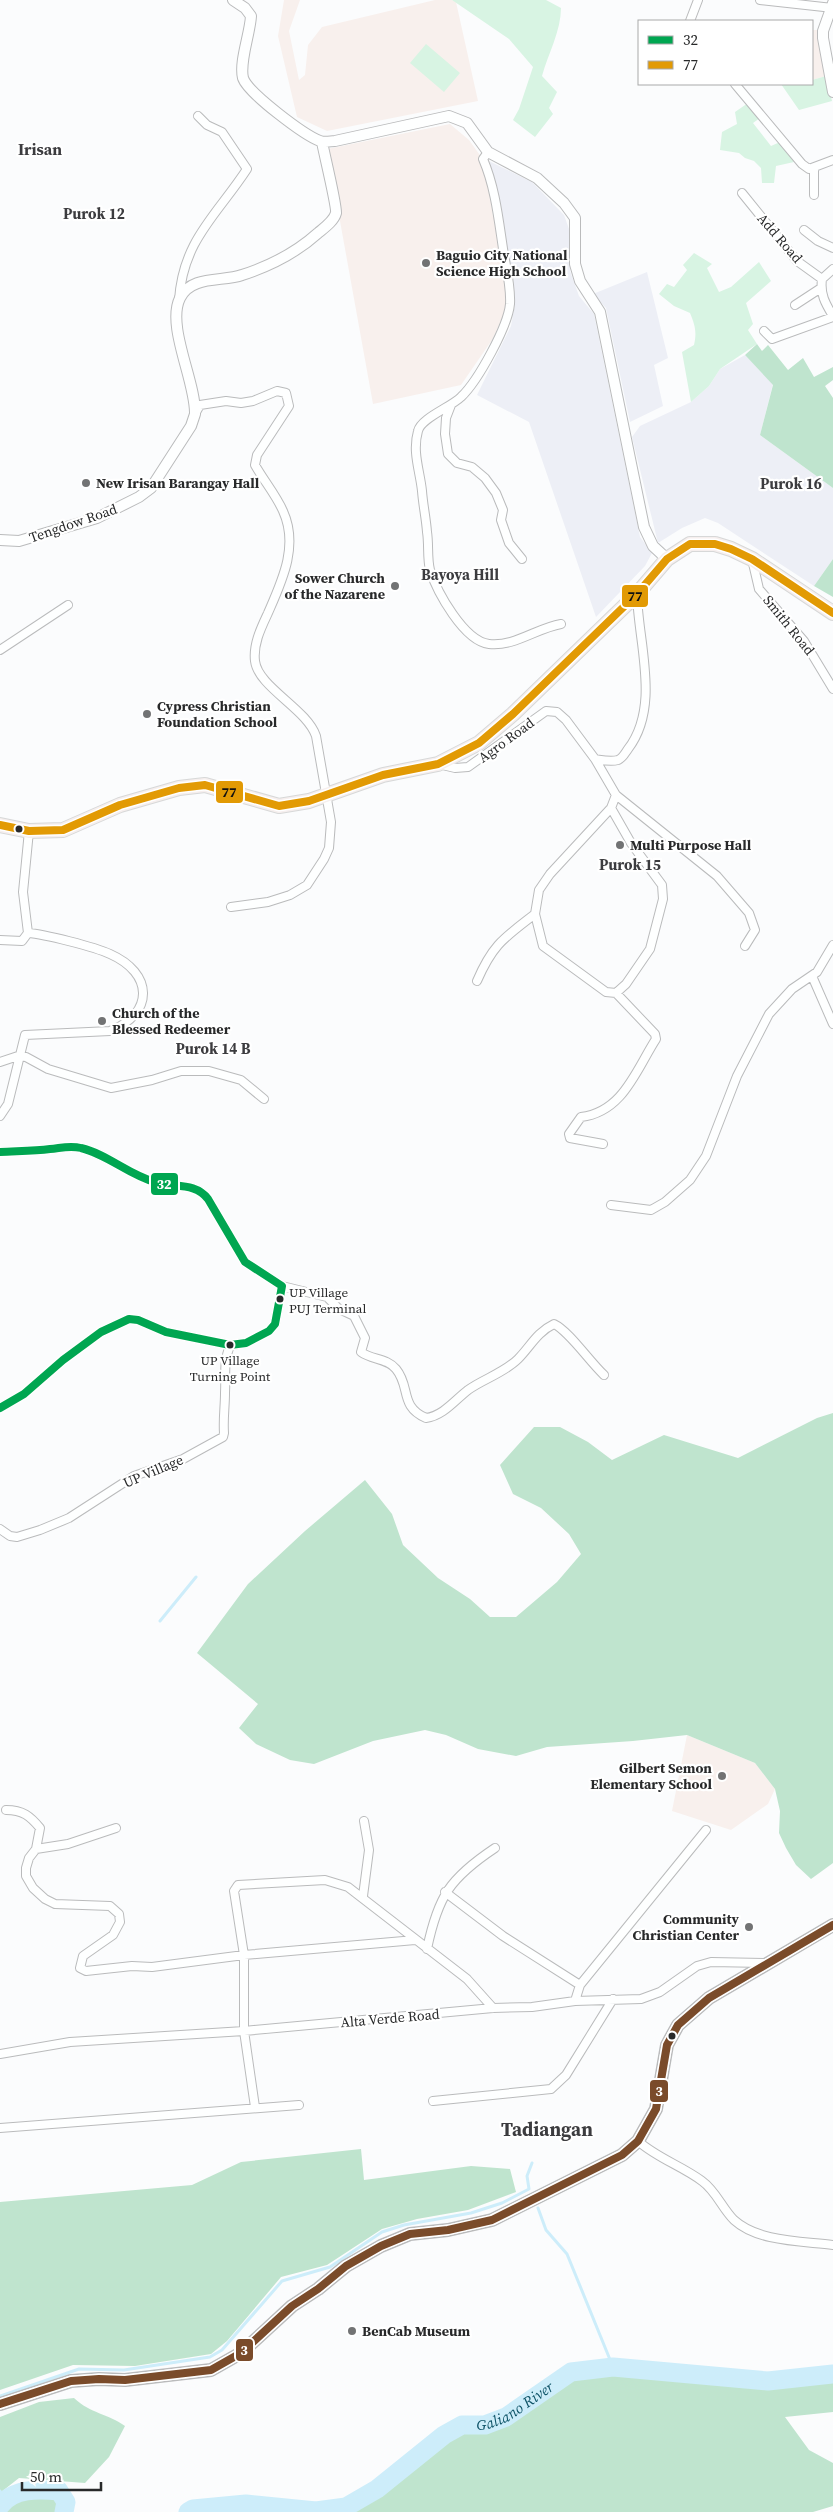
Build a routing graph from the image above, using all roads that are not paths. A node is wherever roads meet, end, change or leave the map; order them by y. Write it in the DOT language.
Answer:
graph roads {
  1 [pos="233,0"];
  2 [pos="698,0"];
  3 [pos="760,0"];
  4 [pos="832,6"];
  5 [pos="690,20"];
  6 [pos="737,85"];
  7 [pos="833,92"];
  8 [pos="198,116"];
  9 [pos="322,142"];
  10 [pos="488,152"];
  11 [pos="833,160"];
  12 [pos="814,168"];
  13 [pos="742,194"];
  14 [pos="814,194"];
  15 [pos="804,230"];
  16 [pos="833,248"];
  17 [pos="833,269"];
  18 [pos="822,279"];
  19 [pos="821,288"];
  20 [pos="179,302"];
  21 [pos="796,305"];
  22 [pos="833,316"];
  23 [pos="764,331"];
  24 [pos="450,405"];
  25 [pos="195,414"];
  26 [pos="0,540"];
  27 [pos="522,559"];
  28 [pos="667,559"];
  29 [pos="752,559"];
  30 [pos="637,594"];
  31 [pos="68,605"];
  32 [pos="833,613"];
  33 [pos="561,624"];
  34 [pos="0,650"];
  35 [pos="833,689"];
  36 [pos="595,759"];
  37 [pos="438,764"];
  38 [pos="325,795"];
  39 [pos="616,795"];
  40 [pos="611,808"];
  41 [pos="0,825"];
  42 [pos="29,831"];
  43 [pos="231,907"];
  44 [pos="535,914"];
  45 [pos="28,934"];
  46 [pos="0,940"];
  47 [pos="833,945"];
  48 [pos="745,946"];
  49 [pos="812,976"];
  50 [pos="477,981"];
  51 [pos="616,993"];
  52 [pos="833,1024"];
  53 [pos="18,1056"];
  54 [pos="0,1062"];
  55 [pos="264,1100"];
  56 [pos="0,1116"];
  57 [pos="603,1144"];
  58 [pos="0,1152"];
  59 [pos="611,1205"];
  60 [pos="282,1286"];
  61 [pos="230,1345"];
  62 [pos="604,1375"];
  63 [pos="0,1408"];
  64 [pos="0,1529"];
  65 [pos="6,1810"];
  66 [pos="364,1821"];
  67 [pos="116,1828"];
  68 [pos="706,1830"];
  69 [pos="495,1848"];
  70 [pos="36,1849"];
  71 [pos="445,1892"];
  72 [pos="363,1896"];
  73 [pos="833,1925"];
  74 [pos="415,1940"];
  75 [pos="427,1949"];
  76 [pos="244,1955"];
  77 [pos="771,1963"];
  78 [pos="580,1985"];
  79 [pos="613,2000"];
  80 [pos="575,2001"];
  81 [pos="493,2008"];
  82 [pos="244,2031"];
  83 [pos="0,2054"];
  84 [pos="433,2101"];
  85 [pos="299,2105"];
  86 [pos="255,2107"];
  87 [pos="0,2128"];
  88 [pos="638,2141"];
  89 [pos="833,2245"];
  90 [pos="0,2404"];
  1 -- 9 [label="street"];
  2 -- 5 [label="street"];
  3 -- 4 [label="street"];
  4 -- 7 [label="street"];
  6 -- 12 [label="street"];
  8 -- 20 [label="street"];
  9 -- 10 [label="street"];
  9 -- 20 [label="street"];
  10 -- 24 [label="street"];
  10 -- 28 [label="street"];
  11 -- 12 [label="street"];
  12 -- 14 [label="street"];
  13 -- 18 [label="street, Add Road"];
  15 -- 16 [label="street, Add Road"];
  17 -- 18 [label="street"];
  18 -- 19 [label="street"];
  19 -- 21 [label="street"];
  19 -- 22 [label="street"];
  20 -- 25 [label="street"];
  22 -- 23 [label="street"];
  24 -- 27 [label="street"];
  24 -- 33 [label="street"];
  25 -- 26 [label="street, Tengdow Road"];
  25 -- 38 [label="street"];
  28 -- 29 [label="highway"];
  28 -- 30 [label="highway"];
  29 -- 32 [label="highway"];
  29 -- 35 [label="street, Smith Road"];
  30 -- 36 [label="street"];
  30 -- 37 [label="highway"];
  31 -- 34 [label="street"];
  36 -- 37 [label="street, Agro Road"];
  36 -- 39 [label="street"];
  37 -- 38 [label="highway"];
  38 -- 42 [label="highway"];
  38 -- 43 [label="street"];
  39 -- 40 [label="street"];
  39 -- 48 [label="street"];
  40 -- 44 [label="street"];
  40 -- 51 [label="street"];
  41 -- 42 [label="highway"];
  42 -- 45 [label="street"];
  44 -- 50 [label="street"];
  44 -- 51 [label="street"];
  45 -- 46 [label="street"];
  45 -- 53 [label="street"];
  47 -- 49 [label="street"];
  49 -- 52 [label="street"];
  49 -- 59 [label="street"];
  51 -- 57 [label="street"];
  53 -- 54 [label="street"];
  53 -- 55 [label="street"];
  53 -- 56 [label="street"];
  58 -- 60 [label="street"];
  60 -- 61 [label="street"];
  60 -- 62 [label="street"];
  61 -- 63 [label="street"];
  61 -- 64 [label="street, UP Village"];
  65 -- 70 [label="street"];
  66 -- 72 [label="street"];
  67 -- 70 [label="street"];
  68 -- 78 [label="street"];
  69 -- 71 [label="street"];
  70 -- 76 [label="street"];
  71 -- 75 [label="street"];
  71 -- 78 [label="street"];
  72 -- 74 [label="street"];
  72 -- 76 [label="street"];
  73 -- 77 [label="main road"];
  74 -- 75 [label="street"];
  74 -- 76 [label="street"];
  75 -- 81 [label="street"];
  76 -- 82 [label="street"];
  77 -- 79 [label="street, Alta Verde Road"];
  77 -- 88 [label="main road"];
  78 -- 80 [label="street"];
  79 -- 80 [label="street, Alta Verde Road"];
  79 -- 84 [label="street"];
  80 -- 81 [label="street, Alta Verde Road"];
  81 -- 82 [label="street, Alta Verde Road"];
  82 -- 83 [label="street, Alta Verde Road"];
  82 -- 86 [label="street"];
  85 -- 86 [label="street"];
  86 -- 87 [label="street"];
  88 -- 89 [label="street"];
  88 -- 90 [label="main road"];
}
